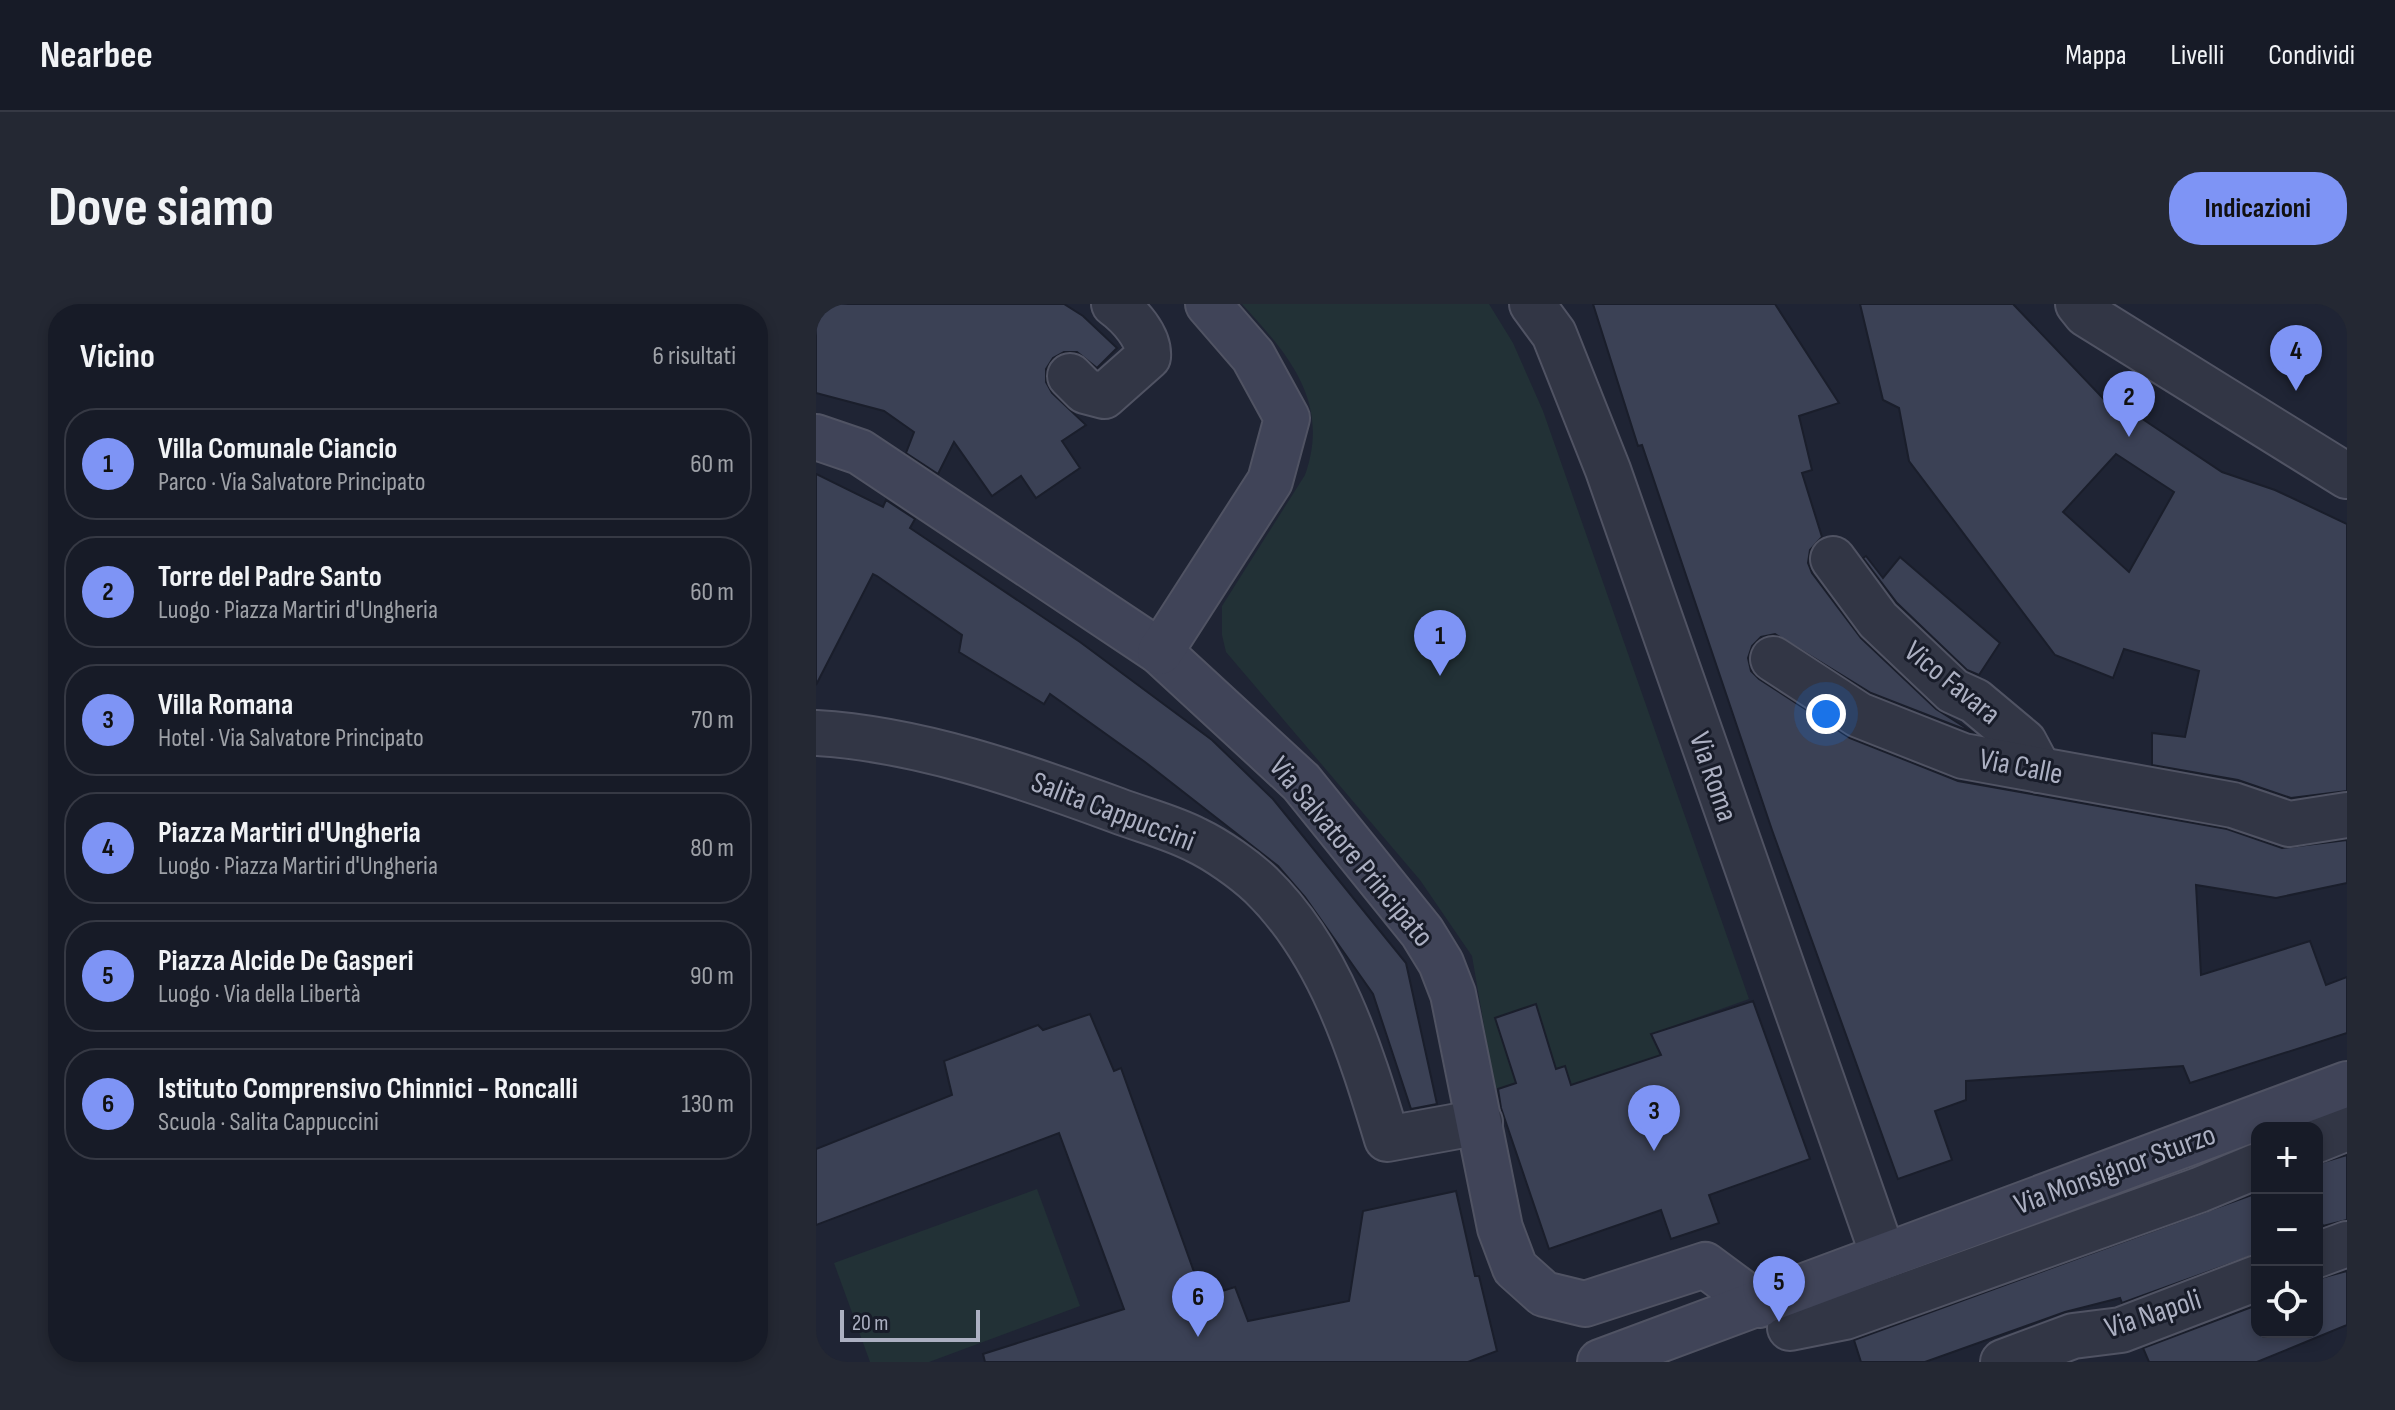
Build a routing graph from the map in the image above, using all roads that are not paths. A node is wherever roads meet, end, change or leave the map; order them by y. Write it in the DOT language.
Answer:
graph roads {
  1 [pos="1114,304"];
  2 [pos="1208,304"];
  3 [pos="1532,304"];
  4 [pos="2078,304"];
  5 [pos="1070,376"];
  6 [pos="816,437"];
  7 [pos="2347,476"];
  8 [pos="1833,559"];
  9 [pos="1160,652"];
  10 [pos="1773,659"];
  11 [pos="816,733"];
  12 [pos="2039,770"];
  13 [pos="2347,815"];
  14 [pos="2347,1084"];
  15 [pos="1480,1122"];
  16 [pos="2347,1128"];
  17 [pos="2323,1138"];
  18 [pos="2251,1168"];
  19 [pos="2347,1244"];
  20 [pos="2323,1253"];
  21 [pos="1883,1255"];
  22 [pos="2251,1280"];
  23 [pos="1783,1323"];
  24 [pos="1600,1362"];
  25 [pos="2003,1362"];
  1 -- 5 [label="street"];
  2 -- 9 [label="main road"];
  3 -- 21 [label="street, Via Roma"];
  4 -- 7 [label="street"];
  6 -- 9 [label="main road, Via Salvatore Principato"];
  8 -- 12 [label="street, Vico Favara"];
  9 -- 15 [label="main road, Via Salvatore Principato"];
  10 -- 12 [label="street, Via Calle"];
  11 -- 15 [label="street, Salita Cappuccini"];
  12 -- 13 [label="street, Via Calle"];
  14 -- 21 [label="main road, Via Monsignor Sturzo"];
  15 -- 23 [label="main road, Via Salvatore Principato"];
  16 -- 17 [label="street"];
  18 -- 23 [label="street"];
  19 -- 20 [label="street"];
  21 -- 23 [label="main road, Via Monsignor Sturzo"];
  22 -- 25 [label="street, Via Napoli"];
  23 -- 24 [label="main road, Via Monsignor Sturzo"];
}
